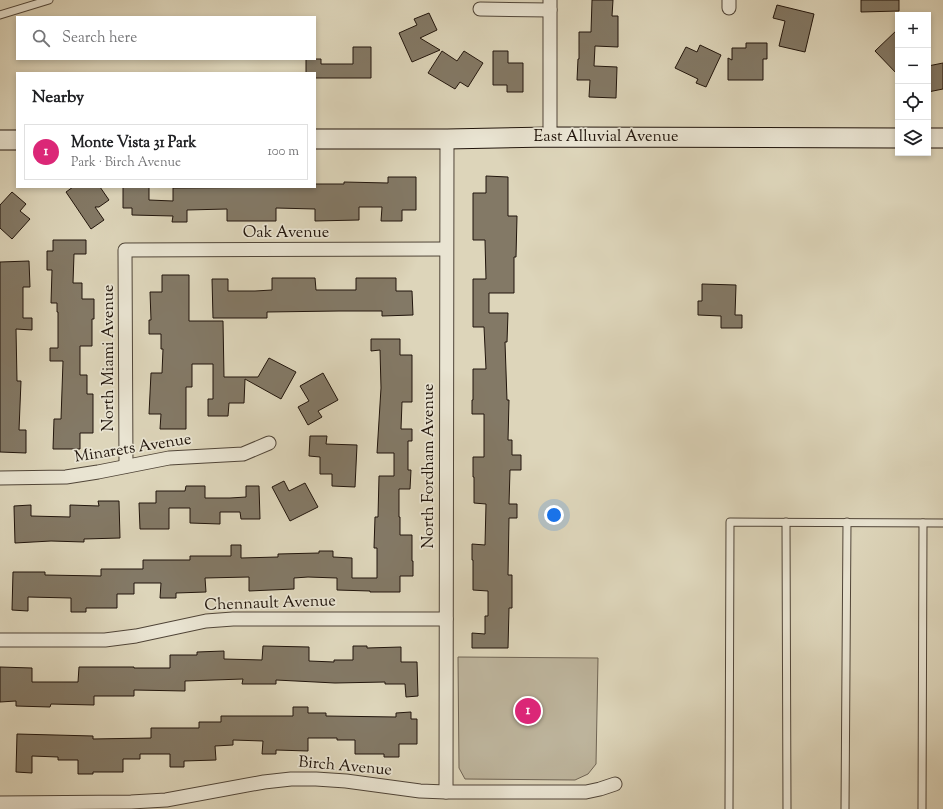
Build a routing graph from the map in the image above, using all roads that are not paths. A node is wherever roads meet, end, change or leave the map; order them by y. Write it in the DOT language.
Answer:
graph roads {
  1 [pos="49,0"];
  2 [pos="550,5"];
  3 [pos="480,9"];
  4 [pos="0,15"];
  5 [pos="550,137"];
  6 [pos="895,138"];
  7 [pos="931,138"];
  8 [pos="943,138"];
  9 [pos="316,139"];
  10 [pos="446,139"];
  11 [pos="0,140"];
  12 [pos="16,140"];
  13 [pos="446,249"];
  14 [pos="125,250"];
  15 [pos="268,443"];
  16 [pos="126,466"];
  17 [pos="0,478"];
  18 [pos="786,522"];
  19 [pos="847,522"];
  20 [pos="923,523"];
  21 [pos="943,523"];
  22 [pos="446,619"];
  23 [pos="0,640"];
  24 [pos="616,784"];
  25 [pos="446,792"];
  26 [pos="0,803"];
  27 [pos="729,809"];
  28 [pos="787,809"];
  29 [pos="845,809"];
  30 [pos="922,809"];
  1 -- 4 [label="lane"];
  2 -- 3 [label="street"];
  2 -- 5 [label="street"];
  5 -- 6 [label="street, East Alluvial Avenue"];
  5 -- 10 [label="street, East Alluvial Avenue"];
  7 -- 8 [label="street"];
  9 -- 10 [label="street, East Alluvial Avenue"];
  10 -- 13 [label="street, North Fordham Avenue"];
  11 -- 12 [label="street"];
  13 -- 14 [label="street, Oak Avenue"];
  13 -- 22 [label="street, North Fordham Avenue"];
  14 -- 16 [label="street, North Miami Avenue"];
  15 -- 16 [label="street, Minarets Avenue"];
  16 -- 17 [label="street, Minarets Avenue"];
  18 -- 19 [label="lane"];
  18 -- 27 [label="lane"];
  18 -- 28 [label="lane"];
  19 -- 20 [label="lane"];
  19 -- 29 [label="lane"];
  20 -- 21 [label="lane"];
  20 -- 30 [label="lane"];
  22 -- 23 [label="street, Chennault Avenue"];
  22 -- 25 [label="street, North Fordham Avenue"];
  24 -- 25 [label="street, Birch Avenue"];
  25 -- 26 [label="street, Birch Avenue"];
}
